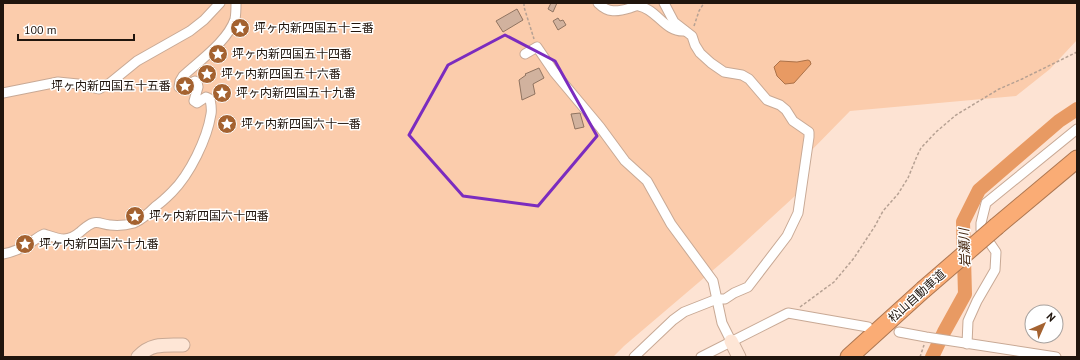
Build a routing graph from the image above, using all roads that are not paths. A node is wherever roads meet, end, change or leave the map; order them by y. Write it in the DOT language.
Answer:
graph roads {
  1 [pos="220,3"];
  2 [pos="236,3"];
  3 [pos="598,3"];
  4 [pos="664,3"];
  5 [pos="689,33"];
  6 [pos="525,54"];
  7 [pos="3,93"];
  8 [pos="1077,129"];
  9 [pos="1077,159"];
  10 [pos="1077,166"];
  11 [pos="999,228"];
  12 [pos="3,254"];
  13 [pos="925,292"];
  14 [pos="717,299"];
  15 [pos="868,327"];
  16 [pos="899,332"];
  17 [pos="731,341"];
  18 [pos="962,343"];
  19 [pos="183,345"];
  20 [pos="138,357"];
  21 [pos="634,357"];
  22 [pos="701,357"];
  23 [pos="739,357"];
  24 [pos="849,357"];
  25 [pos="859,357"];
  26 [pos="1056,357"];
  1 -- 7 [label="street"];
  2 -- 12 [label="street"];
  3 -- 5 [label="street"];
  4 -- 5 [label="street"];
  5 -- 14 [label="street"];
  6 -- 14 [label="street"];
  8 -- 18 [label="street"];
  9 -- 11 [label="highway, 松山自動車道"];
  10 -- 11 [label="highway, 松山自動車道"];
  11 -- 13 [label="highway, 松山自動車道, bridge"];
  13 -- 24 [label="highway, 松山自動車道"];
  13 -- 25 [label="highway, 松山自動車道"];
  14 -- 17 [label="street"];
  14 -- 21 [label="street"];
  15 -- 17 [label="street"];
  16 -- 18 [label="street"];
  17 -- 22 [label="street"];
  17 -- 23 [label="street"];
  18 -- 26 [label="street"];
  19 -- 20 [label="street"];
}
